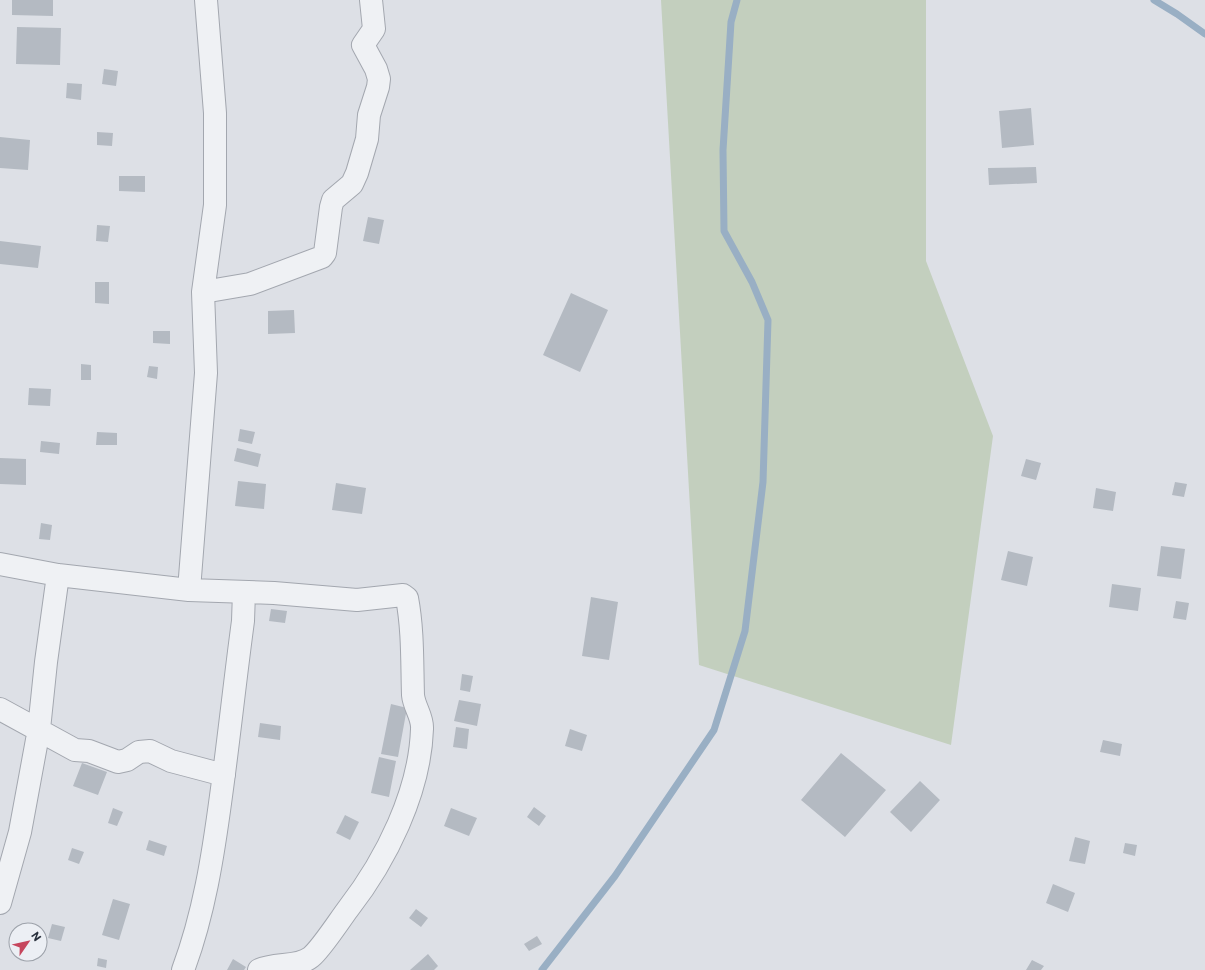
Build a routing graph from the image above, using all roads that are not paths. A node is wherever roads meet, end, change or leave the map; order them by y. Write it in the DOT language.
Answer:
graph roads {
  1 [pos="206,0"];
  2 [pos="371,0"];
  3 [pos="203,292"];
  4 [pos="0,564"];
  5 [pos="58,575"];
  6 [pos="189,590"];
  7 [pos="244,592"];
  8 [pos="0,709"];
  9 [pos="39,729"];
  10 [pos="224,775"];
  11 [pos="0,903"];
  12 [pos="183,970"];
  13 [pos="259,970"];
  1 -- 3 [label="street"];
  2 -- 3 [label="street"];
  3 -- 6 [label="street"];
  4 -- 5 [label="street"];
  5 -- 6 [label="street"];
  5 -- 9 [label="street"];
  6 -- 7 [label="street"];
  7 -- 10 [label="street"];
  7 -- 13 [label="street"];
  8 -- 9 [label="street"];
  9 -- 10 [label="street"];
  9 -- 11 [label="street"];
  10 -- 12 [label="street"];
}
